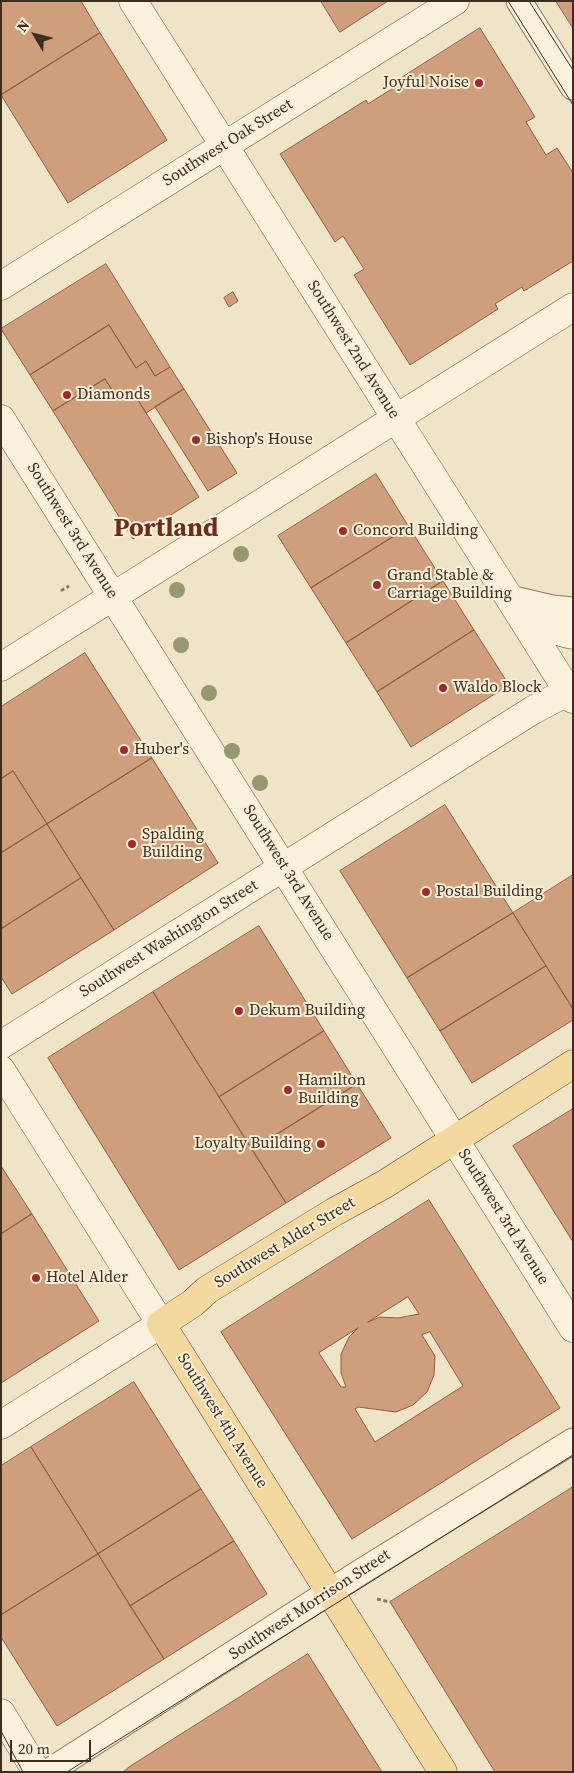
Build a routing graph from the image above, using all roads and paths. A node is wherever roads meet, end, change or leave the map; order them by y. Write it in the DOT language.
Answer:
graph roads {
  1 [pos="133,1"];
  2 [pos="455,1"];
  3 [pos="519,1"];
  4 [pos="573,87"];
  5 [pos="224,146"];
  6 [pos="1,286"];
  7 [pos="573,306"];
  8 [pos="395,417"];
  9 [pos="1,419"];
  10 [pos="69,586"];
  11 [pos="63,591"];
  12 [pos="113,596"];
  13 [pos="508,598"];
  14 [pos="573,610"];
  15 [pos="573,635"];
  16 [pos="1,666"];
  17 [pos="571,693"];
  18 [pos="284,867"];
  19 [pos="1,1045"];
  20 [pos="573,1064"];
  21 [pos="1,1070"];
  22 [pos="454,1139"];
  23 [pos="161,1324"];
  24 [pos="573,1328"];
  25 [pos="1,1425"];
  26 [pos="573,1441"];
  27 [pos="330,1592"];
  28 [pos="377,1599"];
  29 [pos="390,1602"];
  30 [pos="1,1713"];
  31 [pos="38,1772"];
  32 [pos="48,1772"];
  33 [pos="443,1772"];
  1 -- 5 [label="main road, Southwest 2nd Avenue"];
  2 -- 5 [label="main road, Southwest Oak Street"];
  3 -- 4 [label="street"];
  5 -- 6 [label="main road, Southwest Oak Street"];
  5 -- 8 [label="main road, Southwest 2nd Avenue"];
  7 -- 8 [label="main road"];
  8 -- 12 [label="main road"];
  8 -- 13 [label="main road, Southwest 2nd Avenue"];
  9 -- 12 [label="main road, Southwest 3rd Avenue"];
  10 -- 11 [label="path"];
  12 -- 16 [label="main road"];
  12 -- 18 [label="main road, Southwest 3rd Avenue"];
  13 -- 14 [label="street"];
  13 -- 15 [label="main road"];
  13 -- 17 [label="main road, Southwest 2nd Avenue"];
  17 -- 18 [label="main road, Southwest Washington Street"];
  18 -- 19 [label="main road, Southwest Washington Street"];
  18 -- 22 [label="main road, Southwest 3rd Avenue"];
  20 -- 22 [label="main road, Southwest Alder Street"];
  21 -- 23 [label="main road, Southwest 4th Avenue"];
  22 -- 23 [label="main road, Southwest Alder Street"];
  22 -- 24 [label="main road, Southwest 3rd Avenue"];
  23 -- 25 [label="main road, Southwest Alder Street"];
  23 -- 27 [label="main road, Southwest 4th Avenue"];
  26 -- 27 [label="street, Southwest Morrison Street"];
  27 -- 32 [label="street, Southwest Morrison Street"];
  27 -- 33 [label="main road, Southwest 4th Avenue"];
  28 -- 29 [label="path"];
  30 -- 31 [label="main road"];
}
